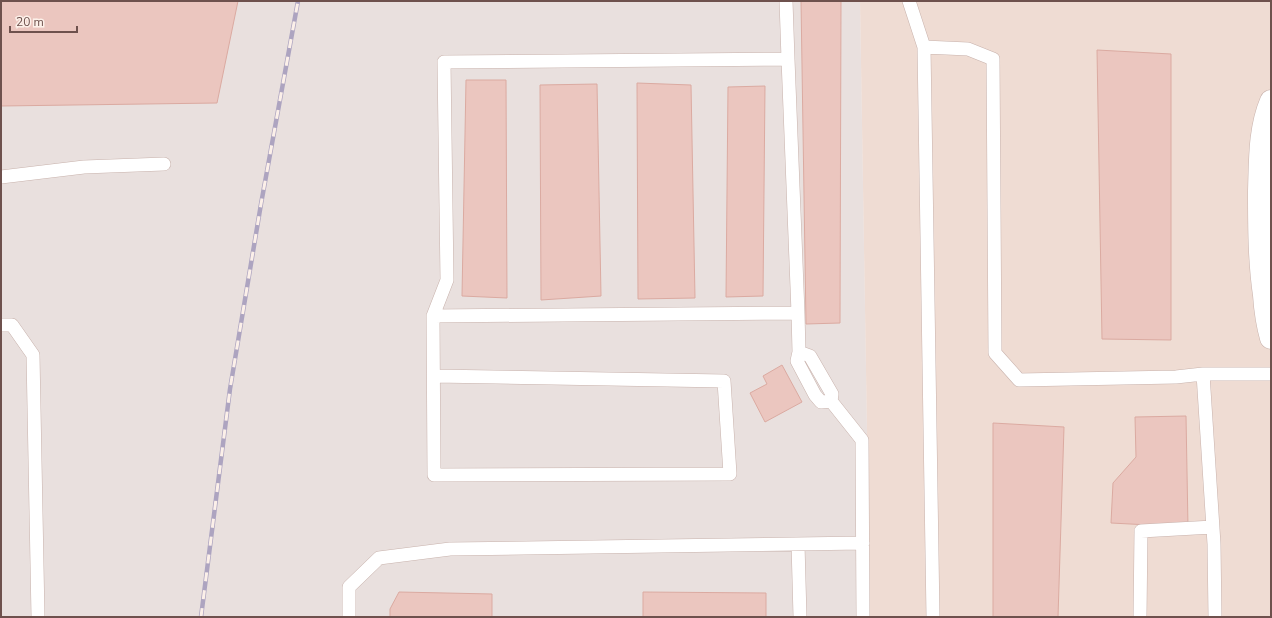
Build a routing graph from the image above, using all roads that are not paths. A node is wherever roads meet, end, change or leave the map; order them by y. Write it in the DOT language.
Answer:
graph roads {
  1 [pos="786,1"];
  2 [pos="909,1"];
  3 [pos="924,47"];
  4 [pos="788,59"];
  5 [pos="1271,100"];
  6 [pos="164,164"];
  7 [pos="1,176"];
  8 [pos="798,313"];
  9 [pos="433,316"];
  10 [pos="1,325"];
  11 [pos="1271,338"];
  12 [pos="1203,374"];
  13 [pos="1271,374"];
  14 [pos="434,376"];
  15 [pos="1213,527"];
  16 [pos="863,543"];
  17 [pos="798,544"];
  18 [pos="38,617"];
  19 [pos="349,617"];
  20 [pos="800,617"];
  21 [pos="863,617"];
  22 [pos="933,617"];
  23 [pos="1140,617"];
  24 [pos="1216,617"];
  1 -- 4 [label="lane"];
  2 -- 3 [label="lane"];
  3 -- 12 [label="lane"];
  3 -- 22 [label="lane"];
  4 -- 8 [label="lane"];
  4 -- 9 [label="lane"];
  5 -- 11 [label="street"];
  6 -- 7 [label="lane"];
  8 -- 9 [label="lane"];
  8 -- 16 [label="lane"];
  9 -- 14 [label="lane"];
  10 -- 18 [label="lane"];
  12 -- 13 [label="lane"];
  12 -- 15 [label="lane"];
  14 -- 14 [label="lane"];
  15 -- 23 [label="lane"];
  15 -- 24 [label="lane"];
  16 -- 17 [label="lane"];
  16 -- 21 [label="lane"];
  17 -- 19 [label="lane"];
  17 -- 20 [label="lane"];
}
